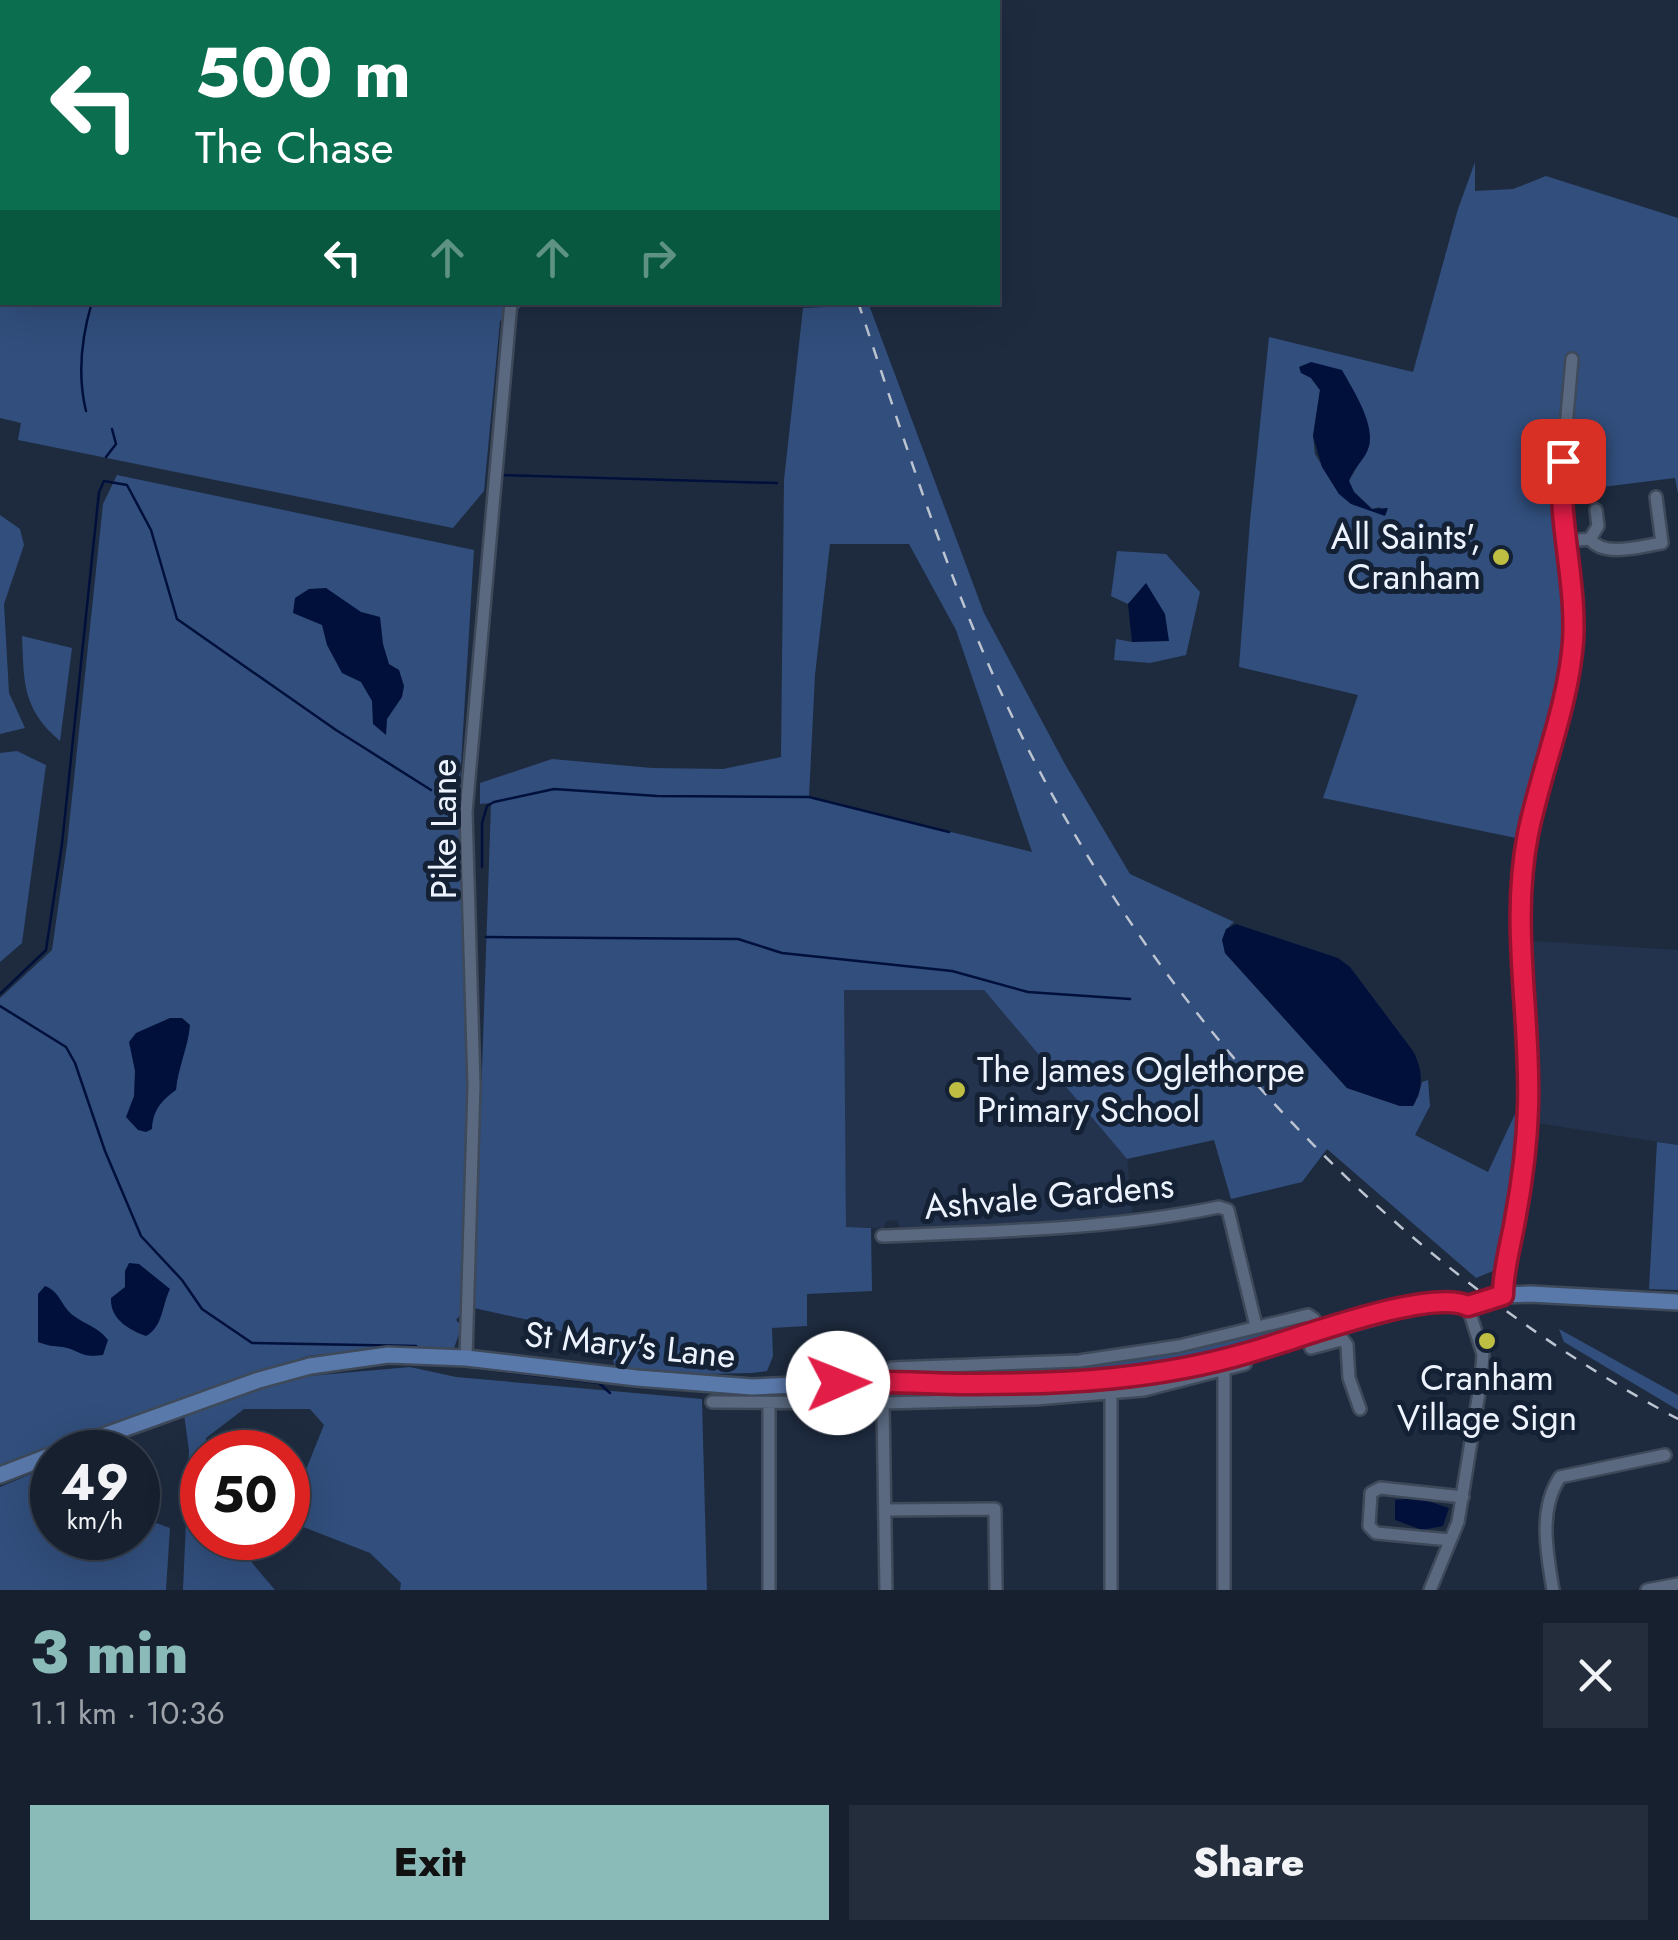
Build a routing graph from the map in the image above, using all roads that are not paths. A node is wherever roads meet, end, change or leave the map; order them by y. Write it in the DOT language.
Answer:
graph roads {
  1 [pos="511,305"];
  2 [pos="1572,359"];
  3 [pos="1656,498"];
  4 [pos="1596,510"];
  5 [pos="1590,539"];
  6 [pos="1566,540"];
  7 [pos="882,1236"];
  8 [pos="1503,1295"];
  9 [pos="1678,1302"];
  10 [pos="1468,1306"];
  11 [pos="1256,1326"];
  12 [pos="1331,1333"];
  13 [pos="1310,1348"];
  14 [pos="1242,1355"];
  15 [pos="466,1358"];
  16 [pos="1224,1369"];
  17 [pos="888,1382"];
  18 [pos="1111,1394"];
  19 [pos="753,1395"];
  20 [pos="712,1402"];
  21 [pos="883,1403"];
  22 [pos="770,1404"];
  23 [pos="1360,1408"];
  24 [pos="119,1430"];
  25 [pos="1665,1456"];
  26 [pos="30,1464"];
  27 [pos="0,1476"];
  28 [pos="1463,1497"];
  29 [pos="886,1510"];
  30 [pos="1450,1540"];
  31 [pos="1678,1584"];
  32 [pos="769,1590"];
  33 [pos="886,1590"];
  34 [pos="996,1590"];
  35 [pos="1111,1590"];
  36 [pos="1224,1590"];
  37 [pos="1430,1590"];
  38 [pos="1552,1590"];
  39 [pos="1648,1590"];
  1 -- 15 [label="street, Pike Lane"];
  2 -- 6 [label="street"];
  3 -- 5 [label="street"];
  4 -- 5 [label="street"];
  5 -- 6 [label="street"];
  6 -- 8 [label="street"];
  7 -- 11 [label="street, Ashvale Gardens"];
  8 -- 9 [label="main road, St Mary's Lane"];
  8 -- 10 [label="main road, St Mary's Lane"];
  10 -- 12 [label="main road, St Mary's Lane"];
  10 -- 28 [label="street"];
  11 -- 12 [label="street"];
  11 -- 17 [label="street"];
  12 -- 13 [label="street"];
  12 -- 14 [label="main road, St Mary's Lane"];
  12 -- 23 [label="street"];
  14 -- 16 [label="street"];
  14 -- 17 [label="main road, St Mary's Lane"];
  15 -- 19 [label="main road, St Mary's Lane"];
  15 -- 24 [label="main road, St Mary's Lane"];
  16 -- 18 [label="street"];
  16 -- 36 [label="street"];
  17 -- 19 [label="main road, St Mary's Lane"];
  18 -- 21 [label="street"];
  18 -- 35 [label="street"];
  19 -- 20 [label="street"];
  19 -- 22 [label="street"];
  21 -- 22 [label="street"];
  21 -- 29 [label="street"];
  22 -- 32 [label="street"];
  25 -- 38 [label="street"];
  26 -- 27 [label="main road, St Mary's Lane"];
  28 -- 30 [label="street"];
  28 -- 30 [label="street"];
  29 -- 33 [label="street"];
  29 -- 34 [label="street"];
  30 -- 37 [label="street"];
  31 -- 39 [label="street"];
}
